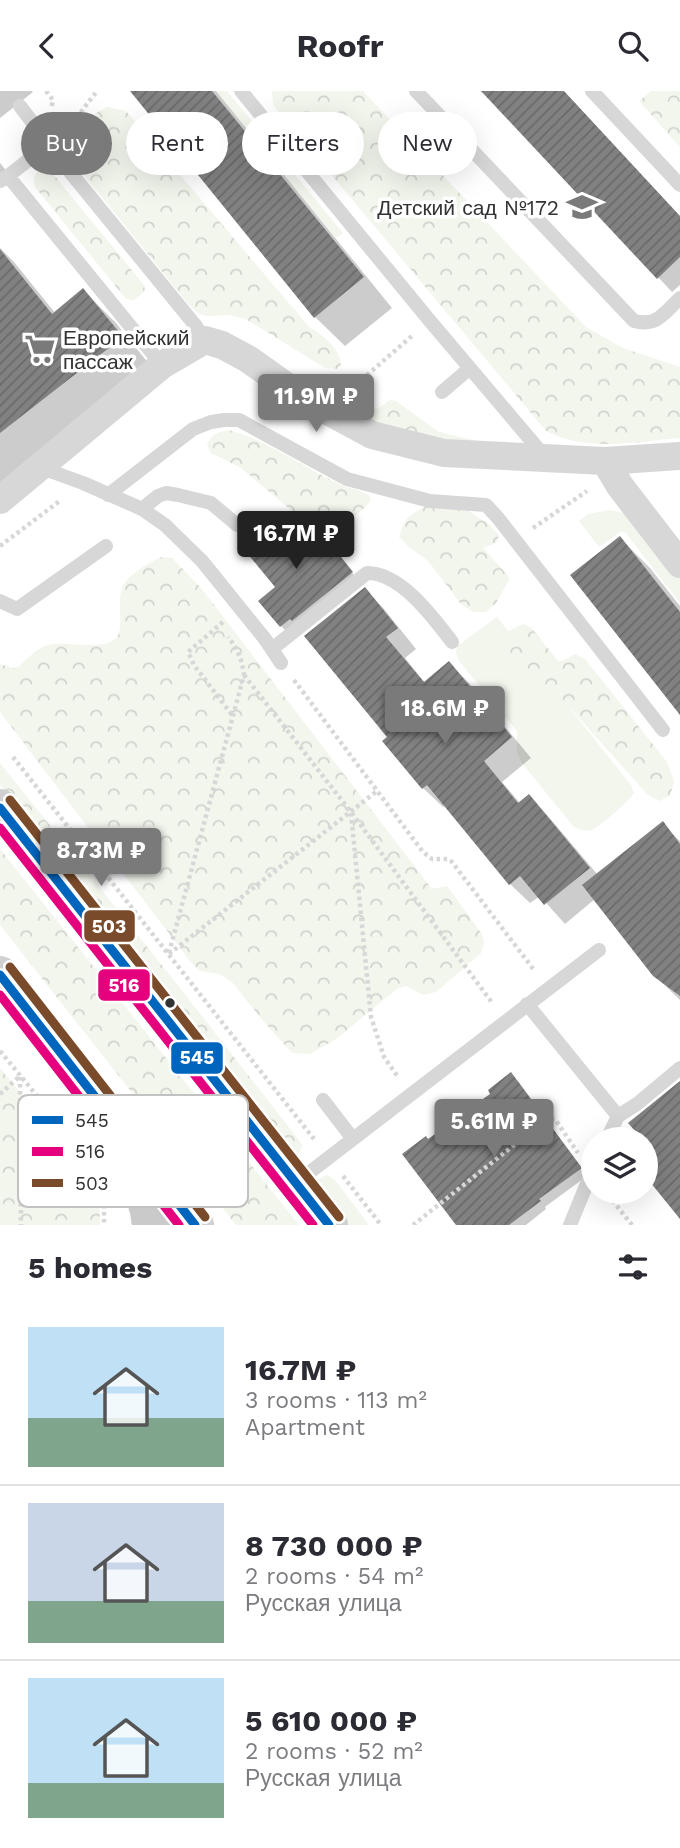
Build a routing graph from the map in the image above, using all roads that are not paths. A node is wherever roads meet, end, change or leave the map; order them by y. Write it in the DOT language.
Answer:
graph roads {
  1 [pos="241,91"];
  2 [pos="416,91"];
  3 [pos="592,91"];
  4 [pos="20,106"];
  5 [pos="25,112"];
  6 [pos="21,165"];
  7 [pos="74,175"];
  8 [pos="4,178"];
  9 [pos="680,185"];
  10 [pos="680,297"];
  11 [pos="205,340"];
  12 [pos="162,365"];
  13 [pos="470,368"];
  14 [pos="442,392"];
  15 [pos="680,456"];
  16 [pos="547,459"];
  17 [pos="604,461"];
  18 [pos="40,467"];
  19 [pos="108,495"];
  20 [pos="0,499"];
  21 [pos="142,509"];
  22 [pos="237,525"];
  23 [pos="106,546"];
  24 [pos="680,564"];
  25 [pos="0,601"];
  26 [pos="452,642"];
  27 [pos="272,649"];
  28 [pos="281,663"];
  29 [pos="663,730"];
  30 [pos="0,808"];
  31 [pos="599,950"];
  32 [pos="0,975"];
  33 [pos="527,1005"];
  34 [pos="680,1068"];
  35 [pos="94,1095"];
  36 [pos="227,1095"];
  37 [pos="323,1100"];
  38 [pos="618,1116"];
  39 [pos="248,1122"];
  40 [pos="613,1127"];
  41 [pos="353,1139"];
  42 [pos="296,1183"];
  43 [pos="581,1198"];
  44 [pos="148,1207"];
  45 [pos="181,1207"];
  46 [pos="150,1225"];
  47 [pos="195,1225"];
  48 [pos="329,1225"];
  49 [pos="570,1225"];
  1 -- 13 [label="lane"];
  2 -- 10 [label="lane"];
  3 -- 9 [label="lane"];
  4 -- 5 [label="lane"];
  6 -- 8 [label="lane"];
  7 -- 11 [label="lane"];
  8 -- 12 [label="lane"];
  11 -- 12 [label="street"];
  11 -- 16 [label="street"];
  12 -- 18 [label="street"];
  13 -- 14 [label="lane"];
  13 -- 16 [label="lane"];
  15 -- 17 [label="street"];
  16 -- 17 [label="street"];
  17 -- 24 [label="street"];
  18 -- 19 [label="lane"];
  18 -- 20 [label="street"];
  19 -- 21 [label="lane"];
  19 -- 29 [label="lane"];
  21 -- 22 [label="lane"];
  21 -- 27 [label="lane"];
  23 -- 25 [label="lane"];
  26 -- 27 [label="lane"];
  27 -- 28 [label="lane"];
  30 -- 36 [label="main road"];
  31 -- 33 [label="lane"];
  32 -- 35 [label="main road"];
  33 -- 38 [label="lane"];
  33 -- 41 [label="lane"];
  34 -- 38 [label="lane"];
  37 -- 41 [label="lane"];
  38 -- 40 [label="lane"];
  39 -- 42 [label="main road"];
  41 -- 42 [label="lane"];
  42 -- 48 [label="main road"];
  43 -- 49 [label="lane"];
  44 -- 46 [label="main road"];
  45 -- 47 [label="main road"];
}
